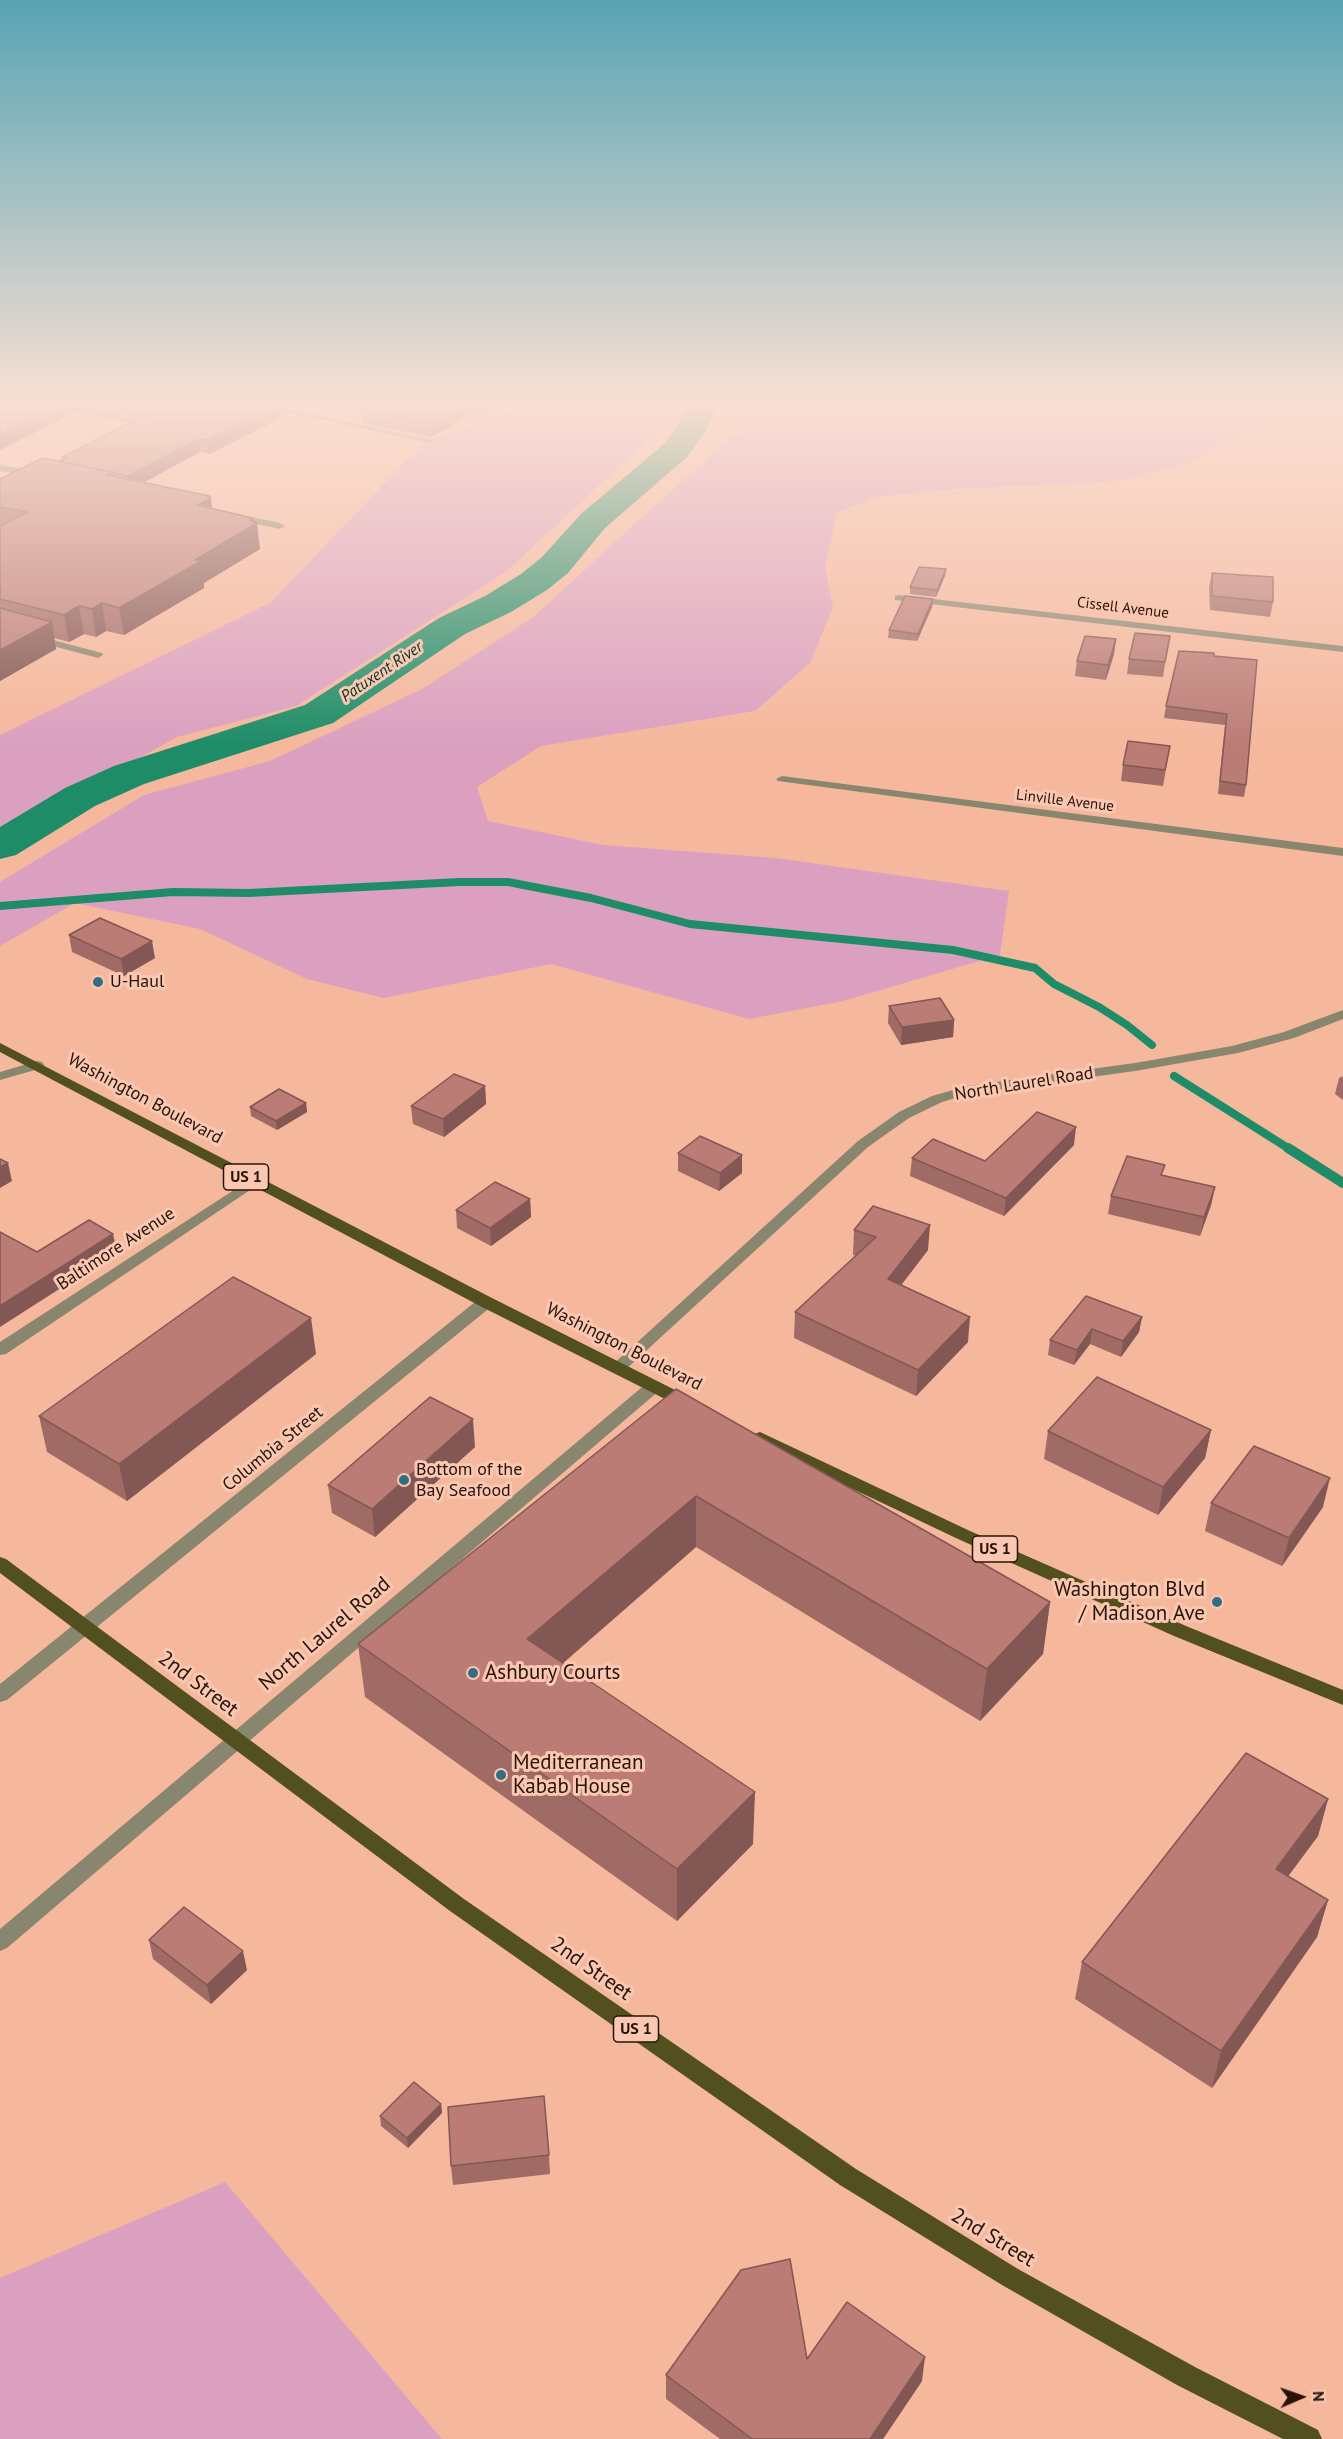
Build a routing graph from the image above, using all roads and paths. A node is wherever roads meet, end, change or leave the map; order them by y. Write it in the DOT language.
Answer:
graph roads {
  1 [pos="248,519"];
  2 [pos="280,526"];
  3 [pos="899,598"];
  4 [pos="0,629"];
  5 [pos="1343,649"];
  6 [pos="98,655"];
  7 [pos="782,779"];
  8 [pos="1343,852"];
  9 [pos="1343,1014"];
  10 [pos="0,1047"];
  11 [pos="37,1065"];
  12 [pos="0,1076"];
  13 [pos="254,1181"];
  14 [pos="486,1302"];
  15 [pos="0,1350"];
  16 [pos="617,1368"];
  17 [pos="654,1386"];
  18 [pos="705,1412"];
  19 [pos="747,1432"];
  20 [pos="0,1564"];
  21 [pos="84,1628"];
  22 [pos="0,1695"];
  23 [pos="1343,1698"];
  24 [pos="234,1741"];
  25 [pos="0,1942"];
  26 [pos="1309,2439"];
  1 -- 2 [label="street"];
  3 -- 5 [label="street, Cissell Avenue"];
  4 -- 6 [label="street"];
  7 -- 8 [label="street, Linville Avenue"];
  9 -- 16 [label="street, North Laurel Road"];
  10 -- 11 [label="main road, Washington Boulevard / US 1"];
  11 -- 12 [label="street"];
  11 -- 13 [label="main road, Washington Boulevard / US 1"];
  13 -- 14 [label="main road, Washington Boulevard / US 1"];
  13 -- 15 [label="street, Baltimore Avenue"];
  14 -- 16 [label="main road, Washington Boulevard / US 1"];
  14 -- 21 [label="street, Columbia Street"];
  16 -- 17 [label="main road, Washington Boulevard / US 1"];
  17 -- 18 [label="main road, Washington Boulevard / US 1"];
  17 -- 24 [label="street, North Laurel Road"];
  19 -- 23 [label="main road, US 1"];
  20 -- 21 [label="main road, 2nd Street / US 1"];
  21 -- 22 [label="street, Columbia Street"];
  21 -- 24 [label="main road, 2nd Street / US 1"];
  24 -- 25 [label="street, North Laurel Road"];
  24 -- 26 [label="main road, 2nd Street / US 1"];
}
